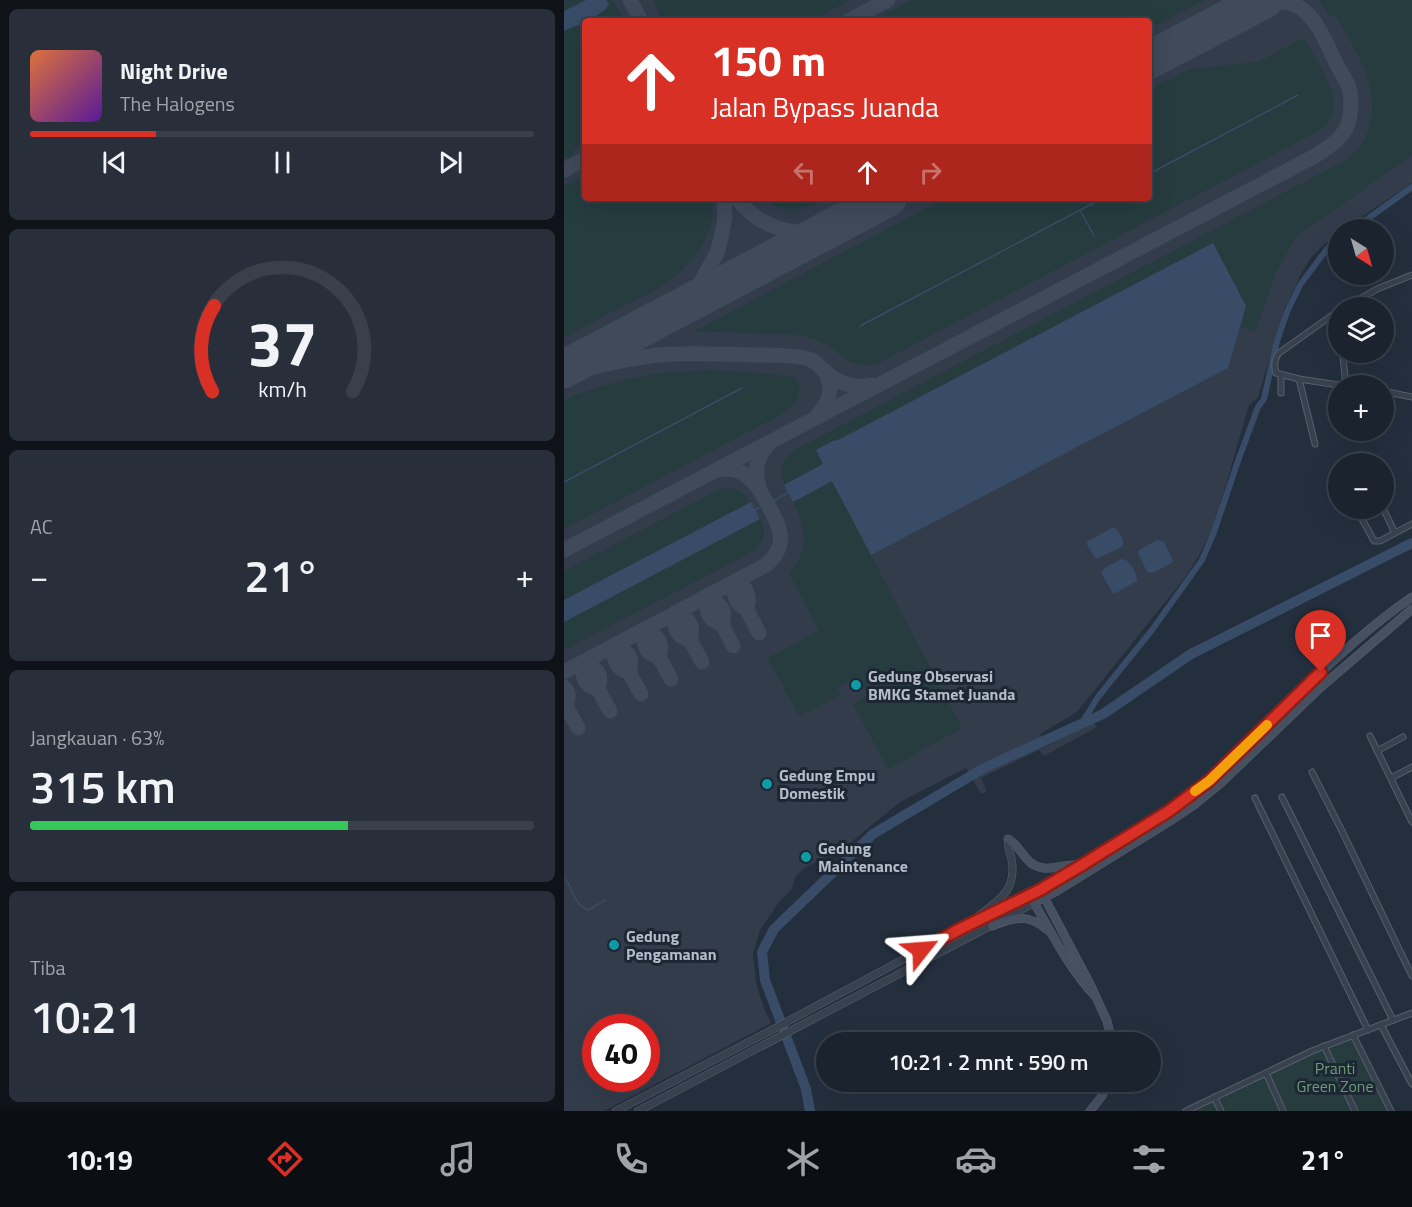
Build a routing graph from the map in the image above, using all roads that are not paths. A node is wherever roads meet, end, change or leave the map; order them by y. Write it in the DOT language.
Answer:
graph roads {
  1 [pos="1412,275"];
  2 [pos="1363,297"];
  3 [pos="1328,318"];
  4 [pos="1281,375"];
  5 [pos="1299,379"];
  6 [pos="1328,383"];
  7 [pos="1281,393"];
  8 [pos="1394,393"];
  9 [pos="1412,396"];
  10 [pos="1315,444"];
  11 [pos="1362,519"];
  12 [pos="1388,519"];
  13 [pos="1412,524"];
  14 [pos="1395,533"];
  15 [pos="1412,597"];
  16 [pos="1412,609"];
  17 [pos="1370,736"];
  18 [pos="1403,737"];
  19 [pos="1377,751"];
  20 [pos="1412,767"];
  21 [pos="1312,771"];
  22 [pos="1391,777"];
  23 [pos="1282,797"];
  24 [pos="1255,798"];
  25 [pos="1412,804"];
  26 [pos="1405,808"];
  27 [pos="1412,822"];
  28 [pos="1008,838"];
  29 [pos="1082,865"];
  30 [pos="1040,890"];
  31 [pos="1031,895"];
  32 [pos="1045,897"];
  33 [pos="1034,903"];
  34 [pos="992,926"];
  35 [pos="962,928"];
  36 [pos="1052,934"];
  37 [pos="1412,976"];
  38 [pos="1096,997"];
  39 [pos="1410,1014"];
  40 [pos="1393,1020"];
  41 [pos="1412,1022"];
  42 [pos="1381,1025"];
  43 [pos="1368,1030"];
  44 [pos="1110,1032"];
  45 [pos="1353,1035"];
  46 [pos="1324,1046"];
  47 [pos="1266,1073"];
  48 [pos="1412,1084"];
  49 [pos="1104,1092"];
  50 [pos="1214,1097"];
  51 [pos="616,1111"];
  52 [pos="638,1111"];
  53 [pos="1090,1111"];
  54 [pos="1186,1111"];
  55 [pos="1221,1111"];
  56 [pos="1283,1111"];
  57 [pos="1354,1111"];
  58 [pos="1391,1111"];
  1 -- 2 [label="street"];
  3 -- 4 [label="street"];
  4 -- 5 [label="street"];
  4 -- 7 [label="street"];
  5 -- 6 [label="street"];
  5 -- 10 [label="street"];
  8 -- 9 [label="street"];
  11 -- 14 [label="street"];
  12 -- 14 [label="street"];
  13 -- 14 [label="street"];
  15 -- 29 [label="main road"];
  16 -- 32 [label="main road"];
  17 -- 19 [label="street"];
  18 -- 19 [label="street"];
  19 -- 22 [label="street"];
  20 -- 22 [label="street"];
  21 -- 37 [label="street"];
  22 -- 26 [label="street"];
  23 -- 40 [label="street"];
  24 -- 43 [label="street"];
  25 -- 26 [label="street"];
  26 -- 27 [label="street"];
  28 -- 29 [label="main road"];
  28 -- 35 [label="street"];
  29 -- 30 [label="main road"];
  30 -- 31 [label="main road"];
  30 -- 32 [label="main road"];
  31 -- 33 [label="main road"];
  31 -- 35 [label="street"];
  32 -- 33 [label="main road"];
  32 -- 38 [label="main road"];
  33 -- 34 [label="street"];
  33 -- 36 [label="main road"];
  34 -- 36 [label="main road"];
  34 -- 52 [label="street"];
  35 -- 51 [label="street"];
  36 -- 38 [label="main road"];
  38 -- 44 [label="main road"];
  39 -- 40 [label="street"];
  39 -- 41 [label="street"];
  40 -- 42 [label="street"];
  42 -- 43 [label="street"];
  42 -- 48 [label="street"];
  43 -- 45 [label="street"];
  45 -- 46 [label="street"];
  45 -- 58 [label="street"];
  46 -- 47 [label="street"];
  46 -- 57 [label="street"];
  47 -- 50 [label="street"];
  47 -- 56 [label="street"];
  49 -- 53 [label="main road"];
  50 -- 54 [label="street"];
  50 -- 55 [label="street"];
}
